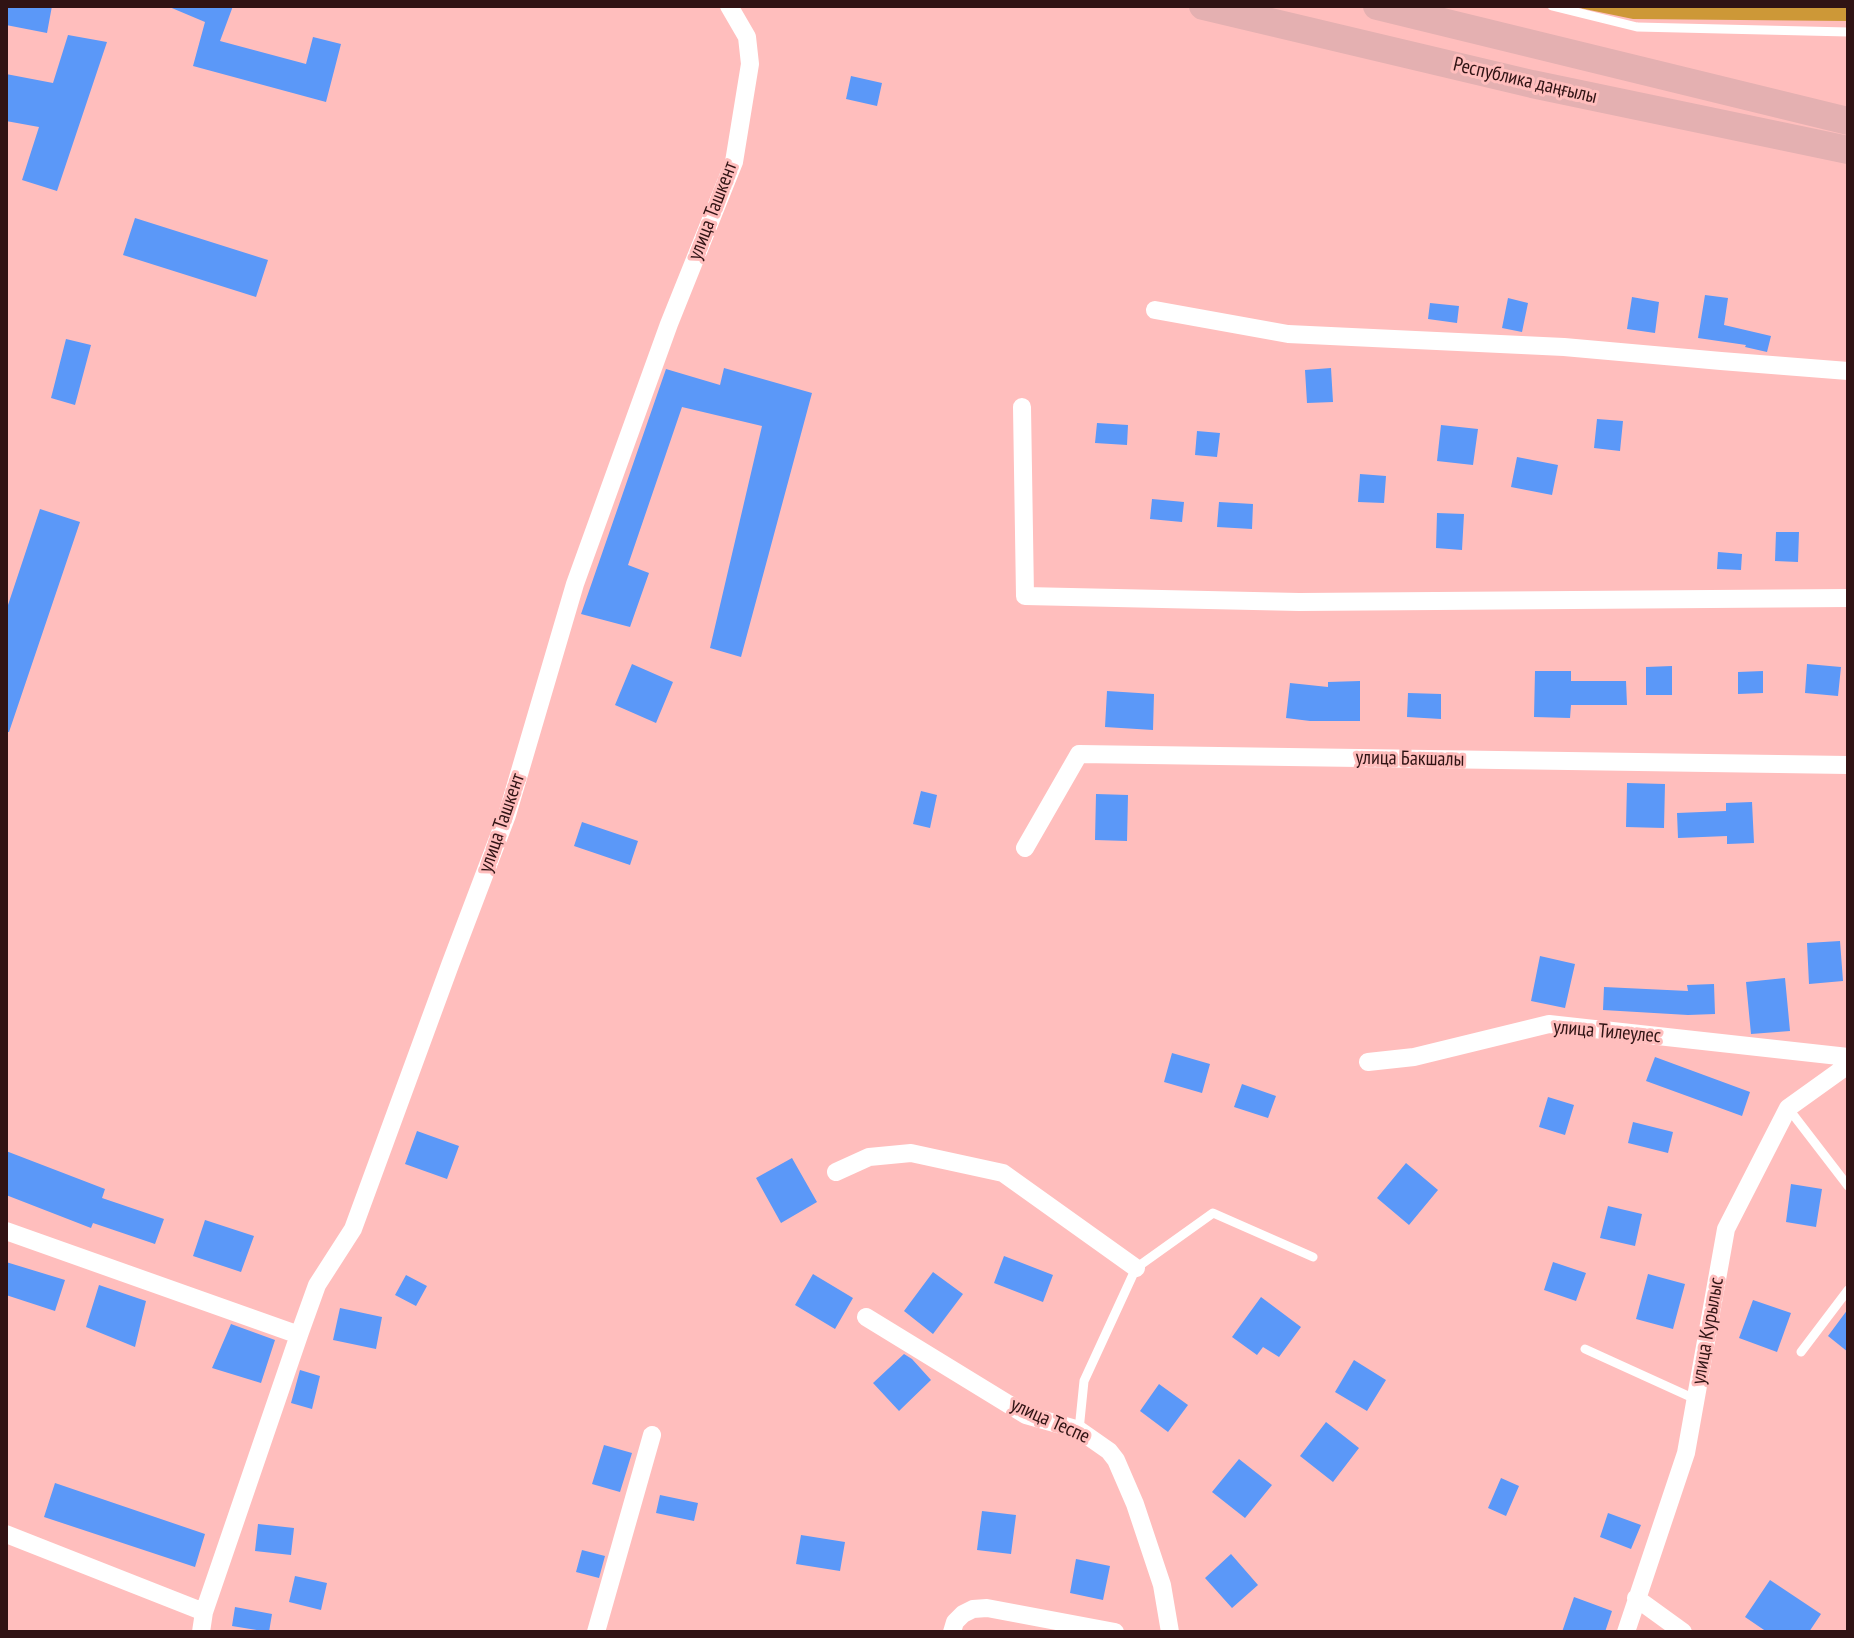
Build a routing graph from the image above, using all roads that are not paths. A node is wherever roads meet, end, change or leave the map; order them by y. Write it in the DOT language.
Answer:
graph roads {
  1 [pos="729,6"];
  2 [pos="1203,6"];
  3 [pos="1377,6"];
  4 [pos="1444,6"];
  5 [pos="1552,6"];
  6 [pos="1467,27"];
  7 [pos="1848,32"];
  8 [pos="1848,121"];
  9 [pos="1848,150"];
  10 [pos="1155,310"];
  11 [pos="1848,371"];
  12 [pos="1022,407"];
  13 [pos="1848,598"];
  14 [pos="1848,765"];
  15 [pos="1025,848"];
  16 [pos="1848,1057"];
  17 [pos="1368,1062"];
  18 [pos="1848,1065"];
  19 [pos="1788,1108"];
  20 [pos="836,1172"];
  21 [pos="1848,1186"];
  22 [pos="6,1231"];
  23 [pos="1313,1257"];
  24 [pos="1136,1268"];
  25 [pos="1848,1290"];
  26 [pos="866,1317"];
  27 [pos="299,1335"];
  28 [pos="1585,1349"];
  29 [pos="1801,1352"];
  30 [pos="1695,1399"];
  31 [pos="1079,1430"];
  32 [pos="652,1435"];
  33 [pos="6,1534"];
  34 [pos="1636,1598"];
  35 [pos="204,1612"];
  36 [pos="201,1632"];
  37 [pos="596,1632"];
  38 [pos="952,1632"];
  39 [pos="1115,1632"];
  40 [pos="1170,1632"];
  41 [pos="1626,1632"];
  42 [pos="1683,1632"];
  1 -- 27 [label="street, улица Ташкент"];
  2 -- 9 [label="main road, Республика даңғылы"];
  3 -- 6 [label="main road, Республика даңғылы"];
  4 -- 6 [label="street"];
  5 -- 7 [label="lane"];
  6 -- 8 [label="main road, Республика даңғылы"];
  10 -- 11 [label="street"];
  12 -- 13 [label="street"];
  14 -- 15 [label="street, улица Бакшалы"];
  16 -- 17 [label="street, улица Тилеулес"];
  18 -- 19 [label="street, улица Курылыс"];
  19 -- 21 [label="lane"];
  19 -- 30 [label="street, улица Курылыс"];
  20 -- 24 [label="street"];
  22 -- 27 [label="street"];
  23 -- 24 [label="lane"];
  24 -- 31 [label="lane"];
  25 -- 29 [label="lane"];
  26 -- 31 [label="street, улица Теспе"];
  27 -- 35 [label="street, улица Ташкент"];
  28 -- 30 [label="lane"];
  30 -- 34 [label="street, улица Курылыс"];
  31 -- 40 [label="street, улица Теспе"];
  32 -- 37 [label="street"];
  33 -- 35 [label="street"];
  34 -- 41 [label="street, улица Курылыс"];
  34 -- 42 [label="street"];
  35 -- 36 [label="street, улица Ташкент"];
  38 -- 39 [label="street"];
}
